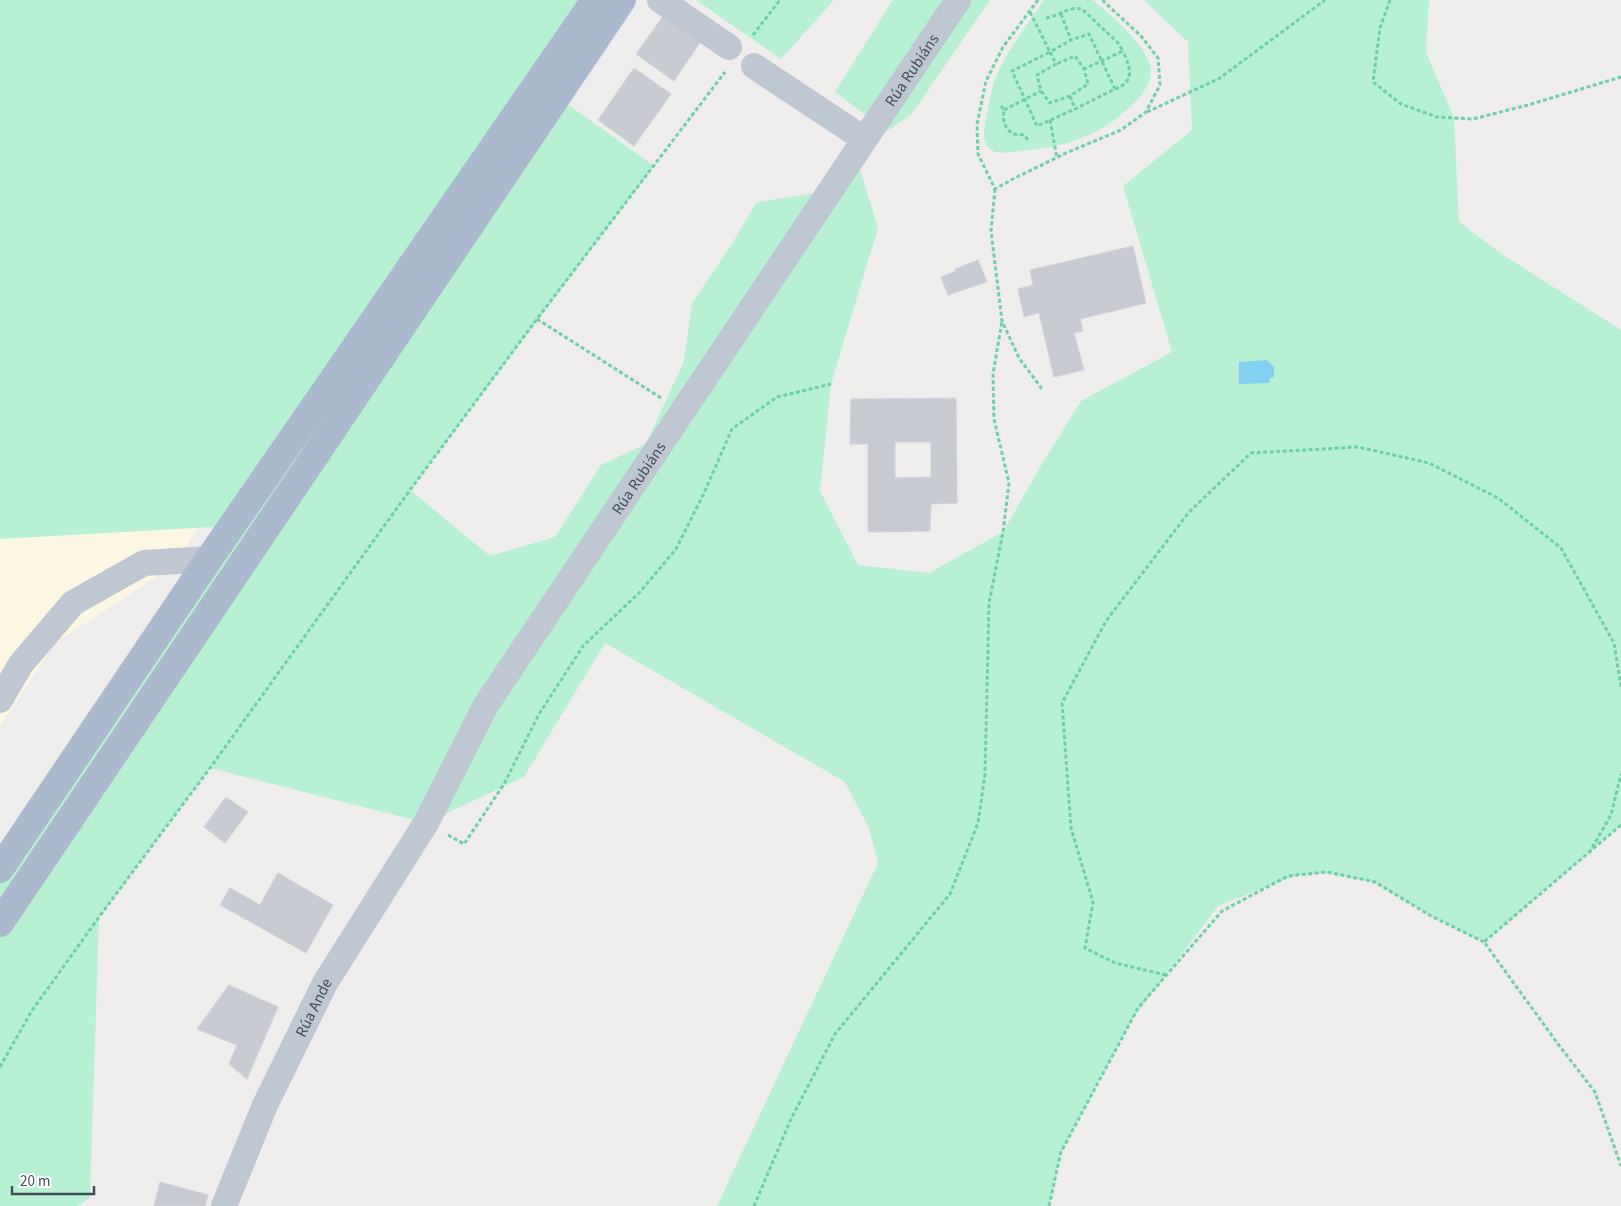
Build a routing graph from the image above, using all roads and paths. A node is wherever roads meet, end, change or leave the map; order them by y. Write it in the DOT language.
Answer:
graph roads {
  1 [pos="596,0"];
  2 [pos="622,0"];
  3 [pos="660,0"];
  4 [pos="780,0"];
  5 [pos="958,0"];
  6 [pos="1038,0"];
  7 [pos="1102,0"];
  8 [pos="1325,0"];
  9 [pos="1390,0"];
  10 [pos="1030,12"];
  11 [pos="1061,14"];
  12 [pos="1046,18"];
  13 [pos="1071,40"];
  14 [pos="1123,51"];
  15 [pos="1050,52"];
  16 [pos="735,53"];
  17 [pos="1102,62"];
  18 [pos="1056,64"];
  19 [pos="754,66"];
  20 [pos="1084,69"];
  21 [pos="1621,77"];
  22 [pos="1115,89"];
  23 [pos="1041,91"];
  24 [pos="1070,96"];
  25 [pos="1024,100"];
  26 [pos="1002,106"];
  27 [pos="1004,110"];
  28 [pos="1075,110"];
  29 [pos="1146,112"];
  30 [pos="1050,120"];
  31 [pos="864,140"];
  32 [pos="1028,140"];
  33 [pos="1057,158"];
  34 [pos="996,190"];
  35 [pos="537,319"];
  36 [pos="1002,321"];
  37 [pos="831,384"];
  38 [pos="1042,389"];
  39 [pos="681,412"];
  40 [pos="209,559"];
  41 [pos="1621,688"];
  42 [pos="0,700"];
  43 [pos="1621,774"];
  44 [pos="426,823"];
  45 [pos="1621,826"];
  46 [pos="1588,855"];
  47 [pos="0,867"];
  48 [pos="0,923"];
  49 [pos="1484,942"];
  50 [pos="1166,975"];
  51 [pos="0,1067"];
  52 [pos="1621,1166"];
  53 [pos="224,1206"];
  54 [pos="754,1206"];
  55 [pos="1049,1206"];
  1 -- 40 [label="main road"];
  2 -- 48 [label="main road"];
  3 -- 16 [label="street"];
  4 -- 16 [label="path"];
  5 -- 31 [label="street, Rúa Rubiáns"];
  6 -- 10 [label="path"];
  7 -- 29 [label="path"];
  8 -- 29 [label="path"];
  9 -- 21 [label="path"];
  10 -- 15 [label="path"];
  10 -- 34 [label="path"];
  11 -- 12 [label="path"];
  11 -- 13 [label="path"];
  11 -- 14 [label="path"];
  13 -- 15 [label="path"];
  13 -- 17 [label="path"];
  14 -- 17 [label="path"];
  14 -- 22 [label="path"];
  15 -- 18 [label="path"];
  15 -- 25 [label="path"];
  16 -- 35 [label="path"];
  17 -- 20 [label="path"];
  17 -- 22 [label="path"];
  18 -- 20 [label="path"];
  18 -- 23 [label="path"];
  19 -- 31 [label="street"];
  20 -- 24 [label="path"];
  22 -- 28 [label="path"];
  23 -- 24 [label="path"];
  23 -- 25 [label="path"];
  24 -- 28 [label="path"];
  25 -- 27 [label="path"];
  25 -- 30 [label="path"];
  26 -- 27 [label="path"];
  27 -- 32 [label="path"];
  28 -- 30 [label="path"];
  29 -- 33 [label="path"];
  30 -- 33 [label="path"];
  31 -- 39 [label="street, Rúa Rubiáns"];
  33 -- 34 [label="path"];
  34 -- 36 [label="path"];
  35 -- 39 [label="path"];
  35 -- 51 [label="path"];
  36 -- 38 [label="path"];
  36 -- 54 [label="path"];
  37 -- 44 [label="path"];
  39 -- 44 [label="street, Rúa Rubiáns"];
  40 -- 42 [label="street"];
  40 -- 47 [label="main road"];
  41 -- 50 [label="path"];
  43 -- 46 [label="path"];
  44 -- 53 [label="street, Rúa Ande"];
  45 -- 46 [label="path"];
  46 -- 49 [label="path"];
  49 -- 50 [label="path"];
  49 -- 52 [label="path"];
  50 -- 55 [label="path"];
}
